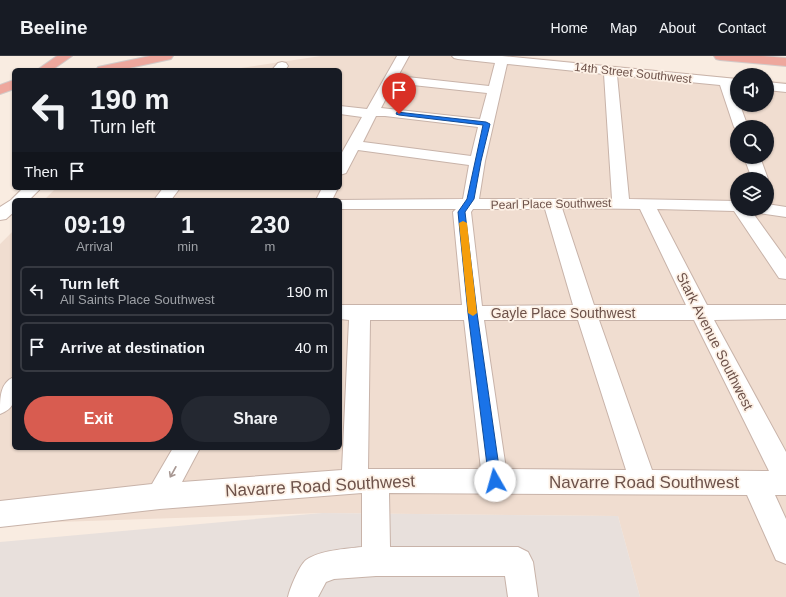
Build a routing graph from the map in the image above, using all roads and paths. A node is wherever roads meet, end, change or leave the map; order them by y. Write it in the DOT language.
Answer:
graph roads {
  1 [pos="66,56"];
  2 [pos="167,56"];
  3 [pos="403,56"];
  4 [pos="458,56"];
  5 [pos="720,56"];
  6 [pos="775,56"];
  7 [pos="786,57"];
  8 [pos="502,60"];
  9 [pos="786,62"];
  10 [pos="45,68"];
  11 [pos="111,68"];
  12 [pos="610,70"];
  13 [pos="390,79"];
  14 [pos="730,82"];
  15 [pos="12,85"];
  16 [pos="774,87"];
  17 [pos="786,88"];
  18 [pos="0,90"];
  19 [pos="495,90"];
  20 [pos="12,96"];
  21 [pos="0,100"];
  22 [pos="342,110"];
  23 [pos="372,113"];
  24 [pos="486,124"];
  25 [pos="354,145"];
  26 [pos="477,161"];
  27 [pos="342,166"];
  28 [pos="30,190"];
  29 [pos="170,190"];
  30 [pos="20,198"];
  31 [pos="164,198"];
  32 [pos="552,203"];
  33 [pos="621,203"];
  34 [pos="646,203"];
  35 [pos="342,204"];
  36 [pos="465,205"];
  37 [pos="12,206"];
  38 [pos="730,206"];
  39 [pos="0,215"];
  40 [pos="746,216"];
  41 [pos="786,273"];
  42 [pos="350,312"];
  43 [pos="700,312"];
  44 [pos="786,312"];
  45 [pos="473,313"];
  46 [pos="586,313"];
  47 [pos="12,389"];
  48 [pos="0,404"];
  49 [pos="186,450"];
  50 [pos="786,478"];
  51 [pos="365,481"];
  52 [pos="495,481"];
  53 [pos="643,482"];
  54 [pos="755,482"];
  55 [pos="786,483"];
  56 [pos="160,496"];
  57 [pos="0,514"];
  58 [pos="786,550"];
  59 [pos="376,561"];
  60 [pos="303,597"];
  61 [pos="523,597"];
  1 -- 10 [label="highway"];
  2 -- 11 [label="highway"];
  3 -- 13 [label="street"];
  4 -- 8 [label="street, 14th Street Southwest"];
  5 -- 9 [label="highway"];
  6 -- 7 [label="highway"];
  8 -- 12 [label="street, 14th Street Southwest"];
  8 -- 19 [label="street"];
  12 -- 14 [label="street, 14th Street Southwest"];
  12 -- 33 [label="street"];
  13 -- 19 [label="street"];
  13 -- 23 [label="street"];
  15 -- 18 [label="highway"];
  16 -- 17 [label="street"];
  19 -- 24 [label="street"];
  20 -- 21 [label="highway"];
  22 -- 23 [label="street"];
  23 -- 24 [label="street"];
  23 -- 25 [label="street"];
  24 -- 26 [label="street"];
  25 -- 26 [label="street"];
  25 -- 27 [label="street"];
  26 -- 36 [label="street"];
  28 -- 30 [label="street"];
  29 -- 31 [label="street"];
  32 -- 33 [label="street, Pearl Place Southwest"];
  32 -- 36 [label="street, Pearl Place Southwest"];
  32 -- 46 [label="street"];
  33 -- 34 [label="street, Pearl Place Southwest"];
  34 -- 38 [label="street, Pearl Place Southwest"];
  34 -- 43 [label="street, Stark Avenue Southwest"];
  35 -- 36 [label="street, Pearl Place Southwest"];
  36 -- 45 [label="street"];
  37 -- 39 [label="street"];
  40 -- 41 [label="street"];
  42 -- 45 [label="street, Gayle Place Southwest"];
  42 -- 51 [label="street"];
  43 -- 44 [label="street, Gayle Place Southwest"];
  43 -- 46 [label="street, Gayle Place Southwest"];
  43 -- 50 [label="street, Stark Avenue Southwest"];
  45 -- 46 [label="street, Gayle Place Southwest"];
  45 -- 52 [label="street"];
  46 -- 53 [label="street"];
  47 -- 48 [label="street"];
  49 -- 56 [label="street, one-way"];
  51 -- 52 [label="street, Navarre Road Southwest"];
  51 -- 56 [label="street, Navarre Road Southwest"];
  51 -- 59 [label="street"];
  52 -- 53 [label="street, Navarre Road Southwest"];
  53 -- 54 [label="street, Navarre Road Southwest"];
  54 -- 55 [label="street, Navarre Road Southwest"];
  54 -- 58 [label="street"];
  56 -- 57 [label="street, Navarre Road Southwest"];
  59 -- 60 [label="street"];
  59 -- 61 [label="street"];
}
